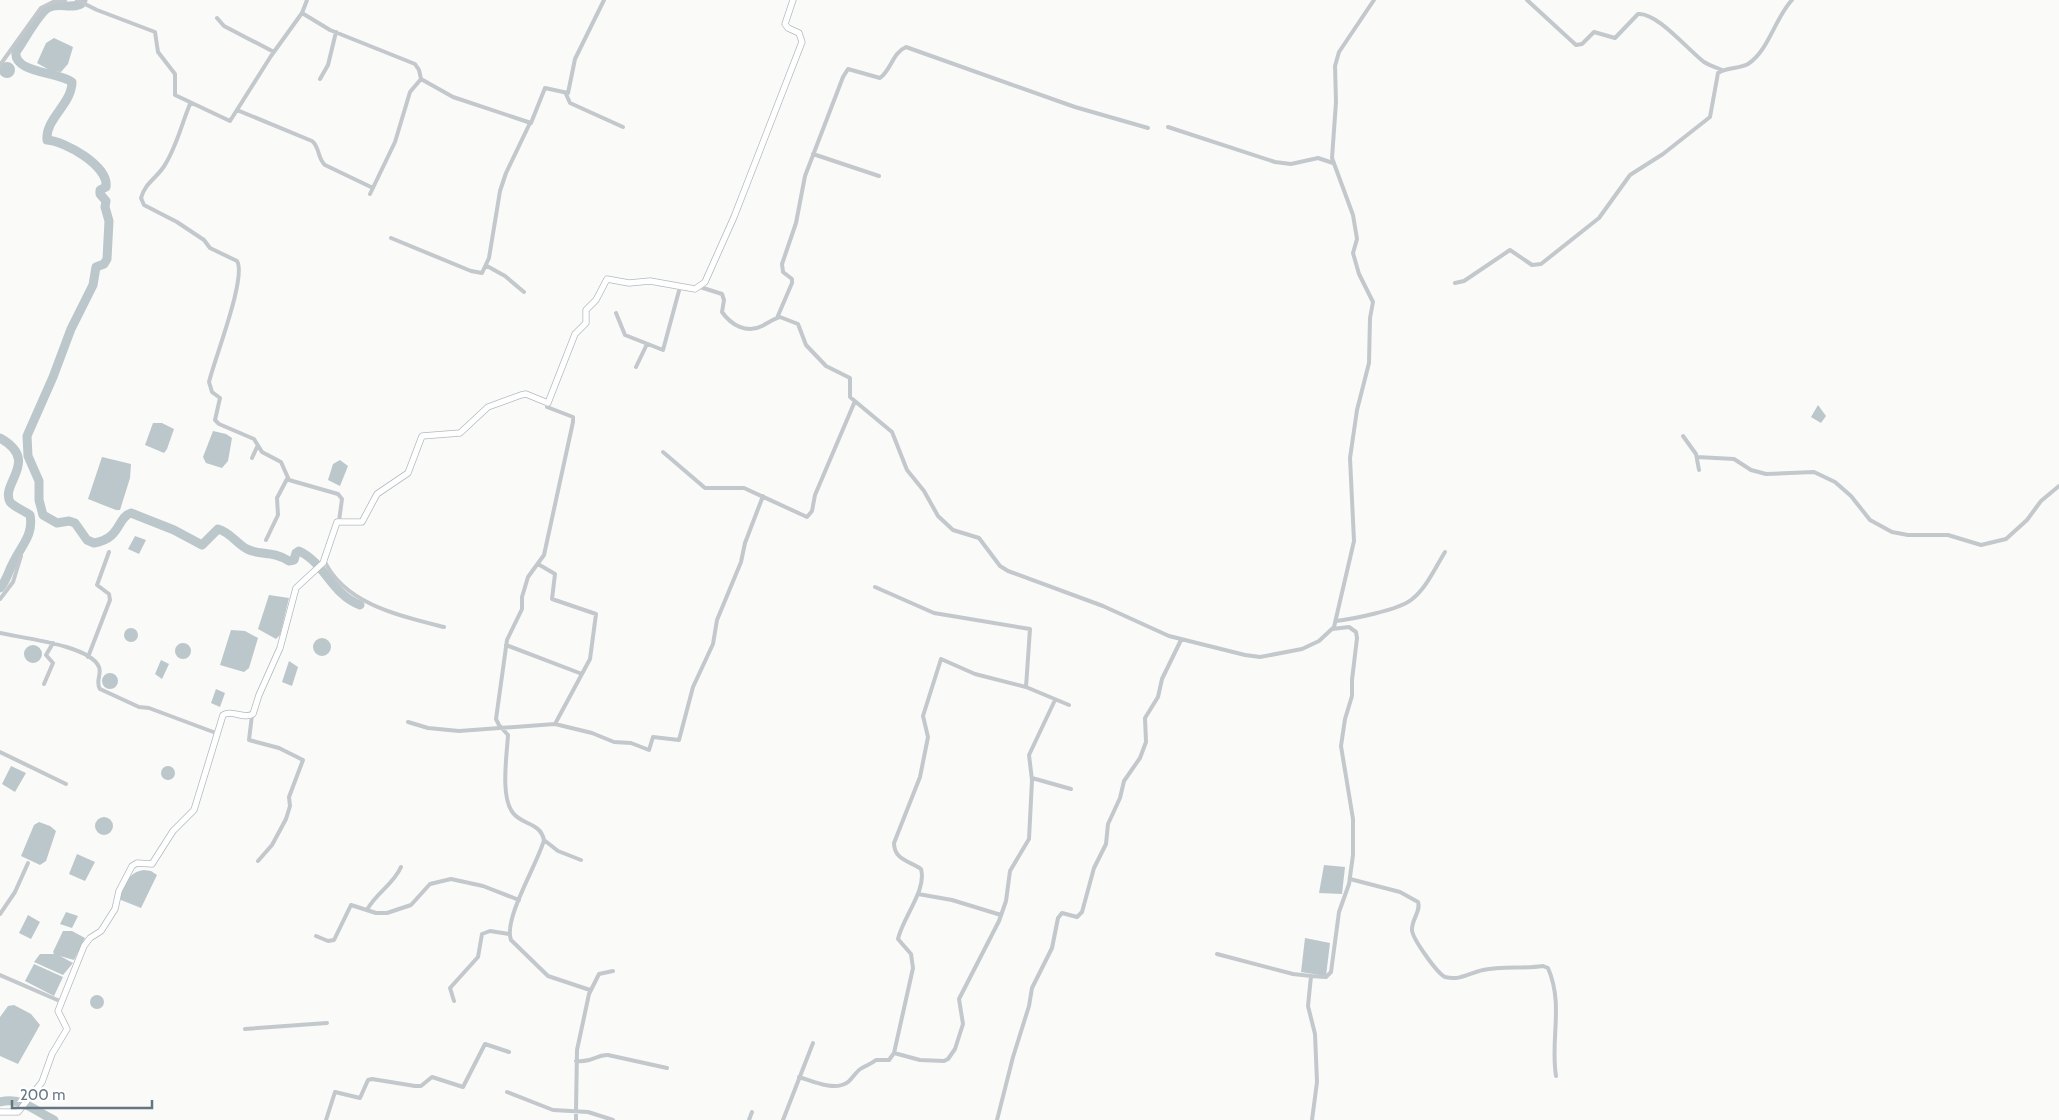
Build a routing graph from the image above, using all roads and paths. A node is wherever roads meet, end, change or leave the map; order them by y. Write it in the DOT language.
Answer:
graph roads {
  1 [pos="65,0"];
  2 [pos="307,0"];
  3 [pos="604,0"];
  4 [pos="793,0"];
  5 [pos="1374,0"];
  6 [pos="1527,0"];
  7 [pos="1792,0"];
  8 [pos="78,1"];
  9 [pos="302,13"];
  10 [pos="217,18"];
  11 [pos="336,32"];
  12 [pos="274,52"];
  13 [pos="0,65"];
  14 [pos="1722,70"];
  15 [pos="320,79"];
  16 [pos="421,79"];
  17 [pos="566,94"];
  18 [pos="190,104"];
  19 [pos="237,110"];
  20 [pos="530,123"];
  21 [pos="623,127"];
  22 [pos="1168,127"];
  23 [pos="1148,128"];
  24 [pos="813,154"];
  25 [pos="1333,163"];
  26 [pos="879,176"];
  27 [pos="373,188"];
  28 [pos="370,194"];
  29 [pos="391,238"];
  30 [pos="487,266"];
  31 [pos="1455,283"];
  32 [pos="680,287"];
  33 [pos="700,287"];
  34 [pos="524,292"];
  35 [pos="616,313"];
  36 [pos="777,318"];
  37 [pos="647,344"];
  38 [pos="636,367"];
  39 [pos="855,401"];
  40 [pos="548,403"];
  41 [pos="1683,436"];
  42 [pos="257,447"];
  43 [pos="663,452"];
  44 [pos="1697,457"];
  45 [pos="252,458"];
  46 [pos="1699,470"];
  47 [pos="287,479"];
  48 [pos="2059,486"];
  49 [pos="763,496"];
  50 [pos="339,521"];
  51 [pos="266,540"];
  52 [pos="109,552"];
  53 [pos="1445,552"];
  54 [pos="21,556"];
  55 [pos="323,561"];
  56 [pos="538,564"];
  57 [pos="875,587"];
  58 [pos="0,599"];
  59 [pos="1336,621"];
  60 [pos="444,627"];
  61 [pos="1332,629"];
  62 [pos="0,633"];
  63 [pos="1181,640"];
  64 [pos="53,643"];
  65 [pos="506,645"];
  66 [pos="88,657"];
  67 [pos="582,674"];
  68 [pos="44,684"];
  69 [pos="1026,686"];
  70 [pos="1055,700"];
  71 [pos="1069,705"];
  72 [pos="252,715"];
  73 [pos="408,722"];
  74 [pos="555,724"];
  75 [pos="500,726"];
  76 [pos="216,733"];
  77 [pos="0,752"];
  78 [pos="1032,778"];
  79 [pos="66,784"];
  80 [pos="1071,789"];
  81 [pos="544,840"];
  82 [pos="582,860"];
  83 [pos="258,861"];
  84 [pos="28,863"];
  85 [pos="401,867"];
  86 [pos="1350,879"];
  87 [pos="918,894"];
  88 [pos="519,900"];
  89 [pos="367,910"];
  90 [pos="0,914"];
  91 [pos="1001,916"];
  92 [pos="509,934"];
  93 [pos="316,936"];
  94 [pos="1218,954"];
  95 [pos="613,971"];
  96 [pos="0,975"];
  97 [pos="1311,976"];
  98 [pos="590,990"];
  99 [pos="454,1001"];
  100 [pos="62,1002"];
  101 [pos="327,1023"];
  102 [pos="245,1029"];
  103 [pos="813,1043"];
  104 [pos="509,1052"];
  105 [pos="894,1054"];
  106 [pos="576,1061"];
  107 [pos="667,1068"];
  108 [pos="1556,1076"];
  109 [pos="799,1077"];
  110 [pos="507,1092"];
  111 [pos="576,1111"];
  112 [pos="0,1112"];
  113 [pos="752,1112"];
  114 [pos="326,1120"];
  115 [pos="576,1120"];
  116 [pos="613,1120"];
  117 [pos="749,1120"];
  118 [pos="783,1120"];
  119 [pos="997,1120"];
  120 [pos="1312,1120"];
  1 -- 13 [label="street"];
  2 -- 9 [label="street"];
  3 -- 17 [label="street"];
  4 -- 33 [label="street"];
  5 -- 25 [label="street"];
  6 -- 14 [label="street"];
  7 -- 14 [label="street"];
  8 -- 18 [label="street"];
  9 -- 11 [label="street"];
  9 -- 12 [label="street"];
  10 -- 12 [label="street"];
  11 -- 15 [label="street"];
  11 -- 16 [label="street"];
  12 -- 19 [label="street"];
  14 -- 31 [label="street"];
  16 -- 20 [label="street"];
  16 -- 27 [label="street"];
  17 -- 20 [label="street"];
  17 -- 21 [label="street"];
  18 -- 19 [label="street"];
  18 -- 42 [label="street"];
  19 -- 27 [label="street"];
  20 -- 30 [label="street"];
  22 -- 25 [label="street"];
  23 -- 24 [label="street"];
  24 -- 26 [label="street"];
  24 -- 36 [label="street"];
  25 -- 59 [label="street"];
  27 -- 28 [label="street"];
  29 -- 30 [label="street"];
  30 -- 34 [label="street"];
  32 -- 33 [label="street"];
  32 -- 37 [label="street"];
  32 -- 40 [label="street"];
  33 -- 36 [label="street"];
  35 -- 37 [label="street"];
  36 -- 39 [label="street"];
  37 -- 38 [label="street"];
  39 -- 49 [label="street"];
  39 -- 63 [label="street"];
  40 -- 50 [label="street"];
  40 -- 56 [label="street"];
  41 -- 44 [label="street"];
  42 -- 45 [label="street"];
  42 -- 47 [label="street"];
  43 -- 49 [label="street"];
  44 -- 46 [label="street"];
  44 -- 48 [label="street"];
  47 -- 50 [label="street"];
  47 -- 51 [label="street"];
  49 -- 74 [label="street"];
  50 -- 55 [label="street"];
  52 -- 66 [label="street"];
  53 -- 59 [label="street"];
  54 -- 58 [label="street"];
  55 -- 60 [label="street"];
  55 -- 72 [label="street"];
  56 -- 65 [label="street"];
  56 -- 67 [label="street"];
  57 -- 69 [label="street"];
  59 -- 61 [label="street"];
  61 -- 63 [label="street"];
  61 -- 86 [label="street"];
  62 -- 64 [label="street"];
  63 -- 119 [label="street"];
  64 -- 66 [label="street"];
  64 -- 68 [label="street"];
  65 -- 67 [label="street"];
  65 -- 75 [label="street"];
  66 -- 76 [label="street"];
  67 -- 74 [label="street"];
  69 -- 70 [label="street"];
  69 -- 87 [label="street"];
  70 -- 71 [label="street"];
  70 -- 78 [label="street"];
  72 -- 76 [label="street"];
  72 -- 83 [label="street"];
  73 -- 75 [label="street"];
  74 -- 75 [label="street"];
  75 -- 81 [label="street"];
  76 -- 100 [label="street"];
  77 -- 79 [label="street"];
  78 -- 80 [label="street"];
  78 -- 91 [label="street"];
  81 -- 82 [label="street"];
  81 -- 88 [label="street"];
  84 -- 90 [label="street"];
  85 -- 89 [label="street"];
  86 -- 97 [label="street"];
  86 -- 108 [label="street"];
  87 -- 91 [label="street"];
  87 -- 105 [label="street"];
  88 -- 89 [label="street"];
  88 -- 92 [label="street"];
  89 -- 93 [label="street"];
  91 -- 105 [label="street"];
  92 -- 98 [label="street"];
  92 -- 99 [label="street"];
  94 -- 97 [label="street"];
  95 -- 98 [label="street"];
  96 -- 100 [label="street"];
  97 -- 120 [label="street"];
  98 -- 106 [label="street"];
  100 -- 112 [label="street"];
  101 -- 102 [label="street"];
  103 -- 109 [label="street"];
  104 -- 114 [label="street"];
  105 -- 109 [label="street"];
  106 -- 107 [label="street"];
  106 -- 111 [label="street"];
  109 -- 118 [label="street"];
  110 -- 111 [label="street"];
  111 -- 115 [label="street"];
  111 -- 116 [label="street"];
  113 -- 117 [label="street"];
}
